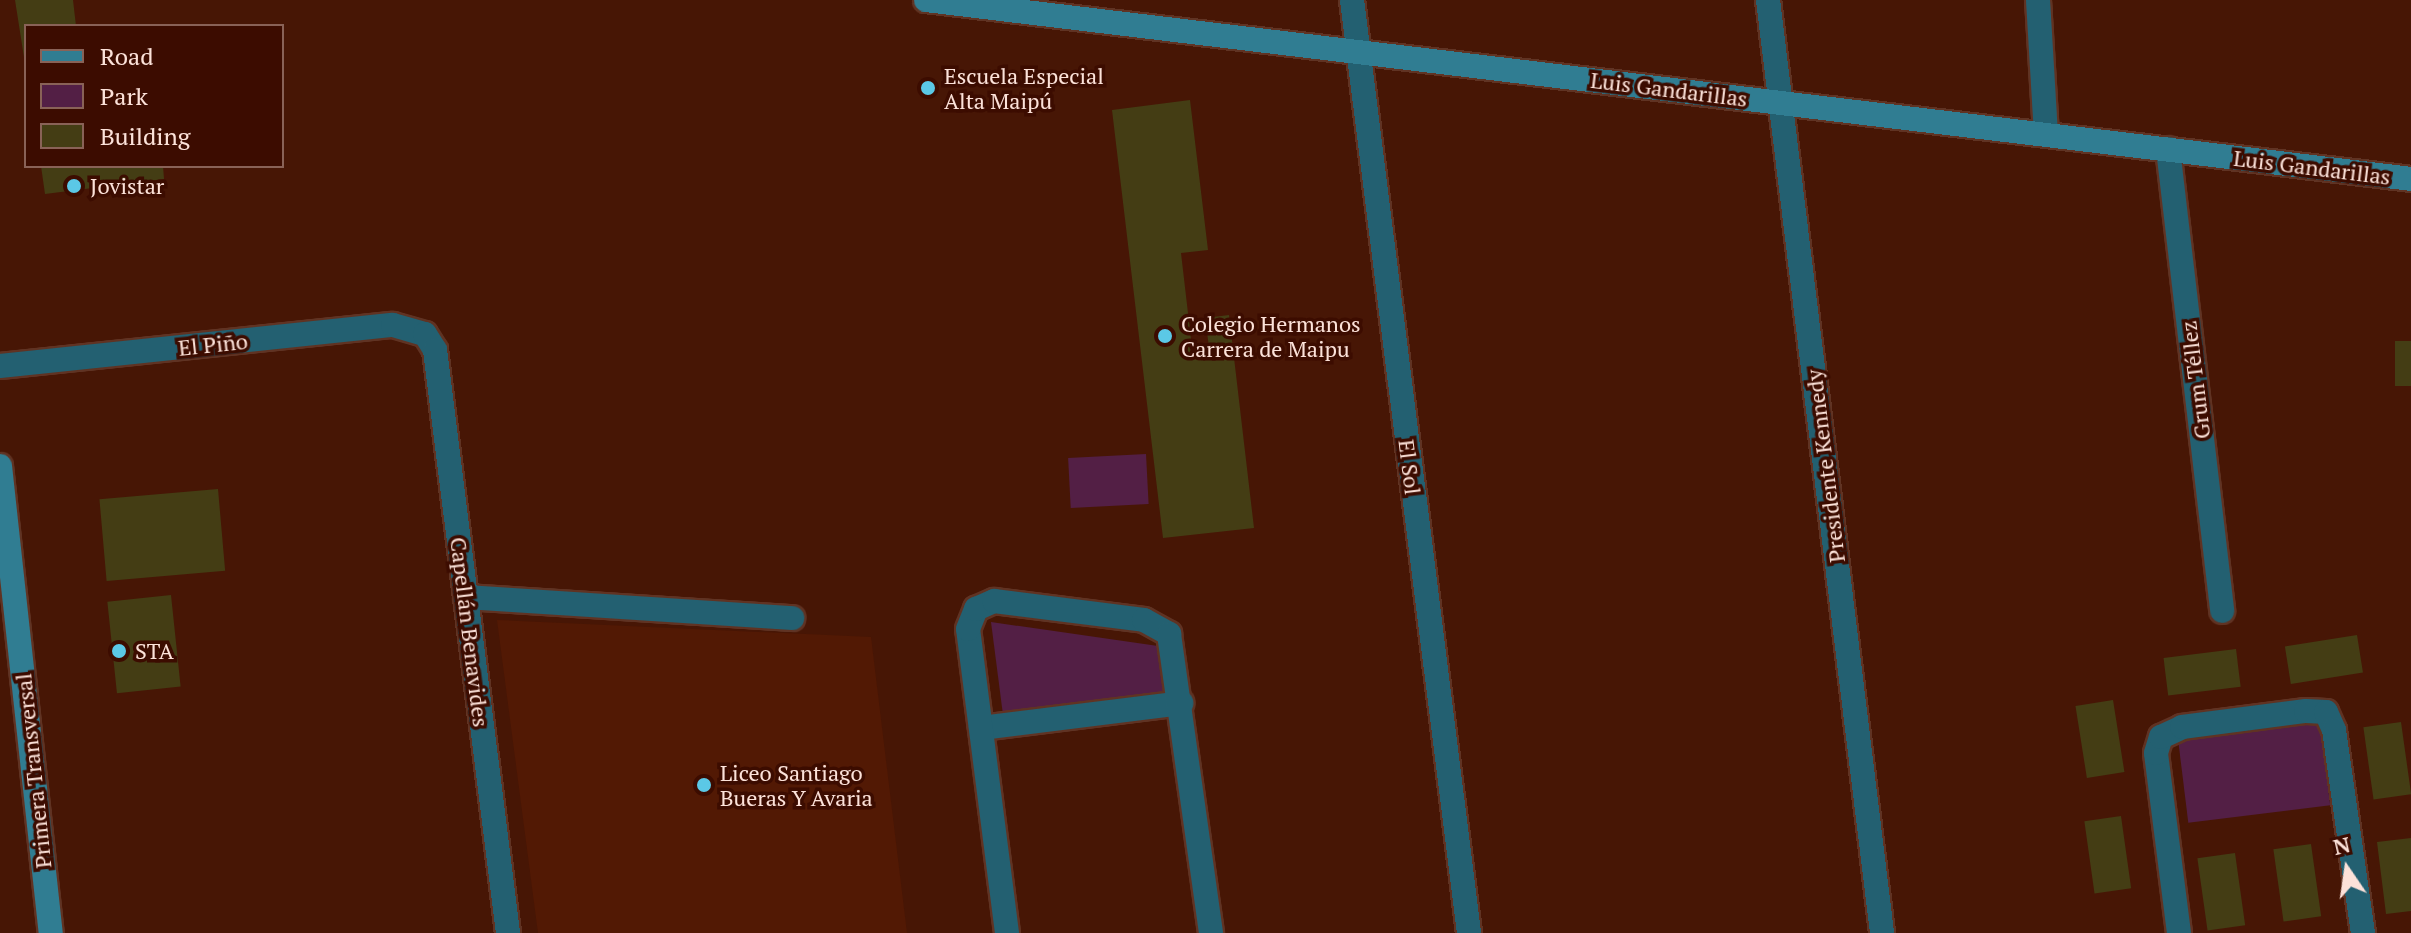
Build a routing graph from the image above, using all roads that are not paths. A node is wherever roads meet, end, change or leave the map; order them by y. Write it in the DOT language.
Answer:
graph roads {
  1 [pos="926,0"];
  2 [pos="1352,0"];
  3 [pos="1768,0"];
  4 [pos="2038,0"];
  5 [pos="1358,52"];
  6 [pos="1781,103"];
  7 [pos="2046,135"];
  8 [pos="2168,149"];
  9 [pos="2411,179"];
  10 [pos="425,334"];
  11 [pos="0,366"];
  12 [pos="0,466"];
  13 [pos="466,597"];
  14 [pos="8,608"];
  15 [pos="2222,611"];
  16 [pos="792,618"];
  17 [pos="1181,703"];
  18 [pos="981,728"];
  19 [pos="51,933"];
  20 [pos="508,933"];
  21 [pos="1007,933"];
  22 [pos="1211,933"];
  23 [pos="1469,933"];
  24 [pos="1882,933"];
  25 [pos="2179,933"];
  26 [pos="2363,933"];
  1 -- 5 [label="street, Luis Gandarillas"];
  2 -- 5 [label="street, El Sol"];
  3 -- 6 [label="street, Presidente Kennedy"];
  4 -- 7 [label="street"];
  5 -- 6 [label="street, Luis Gandarillas"];
  5 -- 23 [label="street, El Sol"];
  6 -- 7 [label="street, Luis Gandarillas"];
  6 -- 24 [label="street, Presidente Kennedy"];
  7 -- 8 [label="street, Luis Gandarillas"];
  8 -- 9 [label="street, Luis Gandarillas"];
  8 -- 15 [label="street, Grum Téllez"];
  10 -- 11 [label="street, El Piño"];
  10 -- 13 [label="street, Capellán Benavides"];
  12 -- 14 [label="street, Primera Transversal"];
  13 -- 16 [label="street"];
  13 -- 20 [label="street, Capellán Benavides"];
  14 -- 19 [label="street, Primera Transversal"];
  17 -- 18 [label="street"];
  17 -- 18 [label="street"];
  17 -- 22 [label="street"];
  18 -- 21 [label="street"];
  25 -- 26 [label="street"];
}
